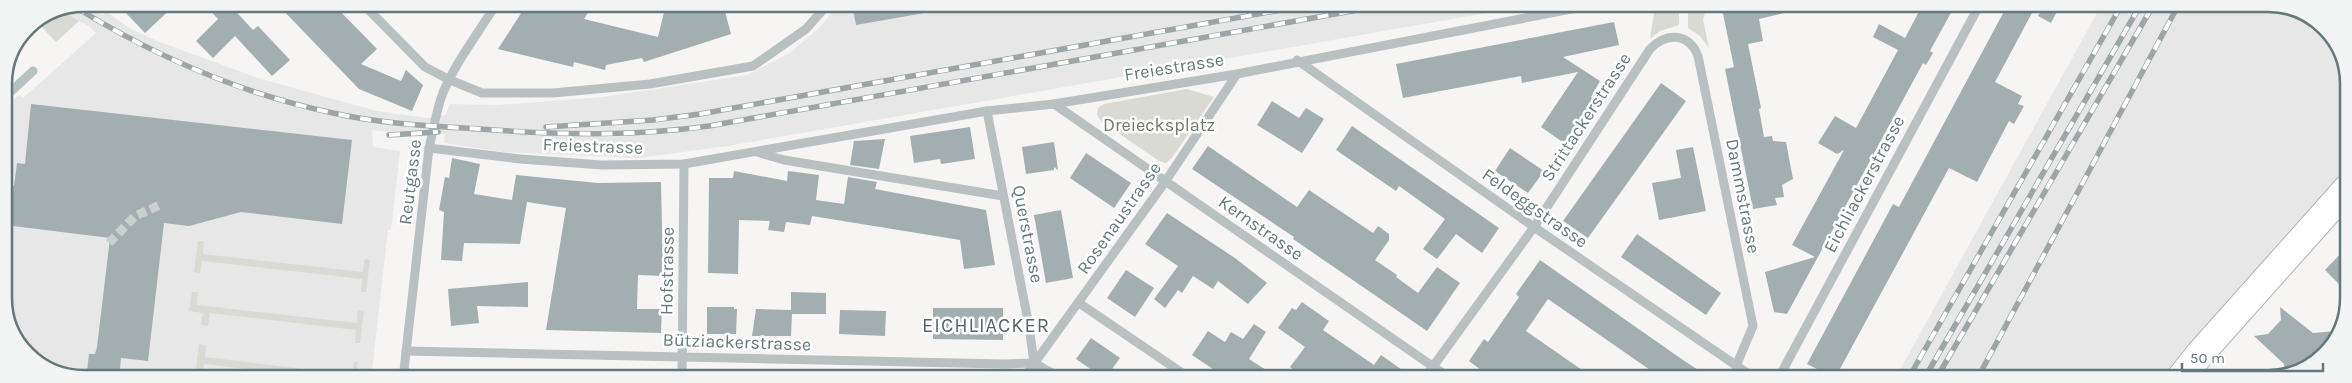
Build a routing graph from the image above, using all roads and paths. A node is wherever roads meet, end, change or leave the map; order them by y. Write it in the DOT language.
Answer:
graph roads {
  1 [pos="370,12"];
  2 [pos="491,12"];
  3 [pos="821,12"];
  4 [pos="1554,12"];
  5 [pos="1976,12"];
  6 [pos="1682,37"];
  7 [pos="1297,60"];
  8 [pos="33,71"];
  9 [pos="1237,74"];
  10 [pos="450,80"];
  11 [pos="12,91"];
  12 [pos="1054,104"];
  13 [pos="987,111"];
  14 [pos="429,148"];
  15 [pos="754,151"];
  16 [pos="684,164"];
  17 [pos="1165,182"];
  18 [pos="1003,196"];
  19 [pos="2340,197"];
  20 [pos="1534,227"];
  21 [pos="1079,302"];
  22 [pos="406,351"];
  23 [pos="682,356"];
  24 [pos="1034,363"];
  25 [pos="1433,366"];
  26 [pos="1736,366"];
  27 [pos="404,370"];
  28 [pos="682,370"];
  29 [pos="1029,370"];
  30 [pos="1046,370"];
  31 [pos="1177,370"];
  32 [pos="1430,370"];
  33 [pos="1439,370"];
  34 [pos="1742,370"];
  35 [pos="1783,370"];
  36 [pos="2186,370"];
  1 -- 10 [label="street"];
  2 -- 10 [label="street, Reutgasse"];
  3 -- 10 [label="street"];
  4 -- 7 [label="street, Freiestrasse"];
  5 -- 35 [label="street, Eichliackerstrasse"];
  6 -- 20 [label="street, Strittackerstrasse"];
  6 -- 26 [label="street, Dammstrasse"];
  7 -- 9 [label="street, Freiestrasse"];
  7 -- 20 [label="street, Feldeggstrasse"];
  8 -- 11 [label="street"];
  9 -- 12 [label="street, Freiestrasse"];
  9 -- 17 [label="street, Rosenaustrasse"];
  10 -- 14 [label="street, Reutgasse"];
  12 -- 13 [label="street, Freiestrasse"];
  12 -- 17 [label="street, Kernstrasse"];
  13 -- 15 [label="street, Freiestrasse"];
  13 -- 18 [label="street, Querstrasse"];
  14 -- 16 [label="street, Freiestrasse"];
  14 -- 22 [label="street, Reutgasse"];
  15 -- 16 [label="street, Freiestrasse"];
  15 -- 18 [label="street, Freiestrasse"];
  16 -- 23 [label="street, Hofstrasse"];
  17 -- 21 [label="street, Rosenaustrasse"];
  17 -- 25 [label="street, Kernstrasse"];
  18 -- 24 [label="street, Querstrasse"];
  19 -- 36 [label="main road"];
  20 -- 25 [label="street, Strittackerstrasse"];
  20 -- 26 [label="street, Feldeggstrasse"];
  21 -- 24 [label="street, Rosenaustrasse"];
  21 -- 31 [label="street"];
  22 -- 23 [label="street, Bütziackerstrasse"];
  22 -- 27 [label="street, Reutgasse"];
  23 -- 24 [label="street, Bütziackerstrasse"];
  23 -- 28 [label="street, Hofstrasse"];
  24 -- 29 [label="street, Rosenaustrasse"];
  24 -- 30 [label="street, Bütziackerstrasse"];
  25 -- 32 [label="street, Strittackerstrasse"];
  25 -- 33 [label="street, Kernstrasse"];
  26 -- 34 [label="street, Feldeggstrasse"];
}
